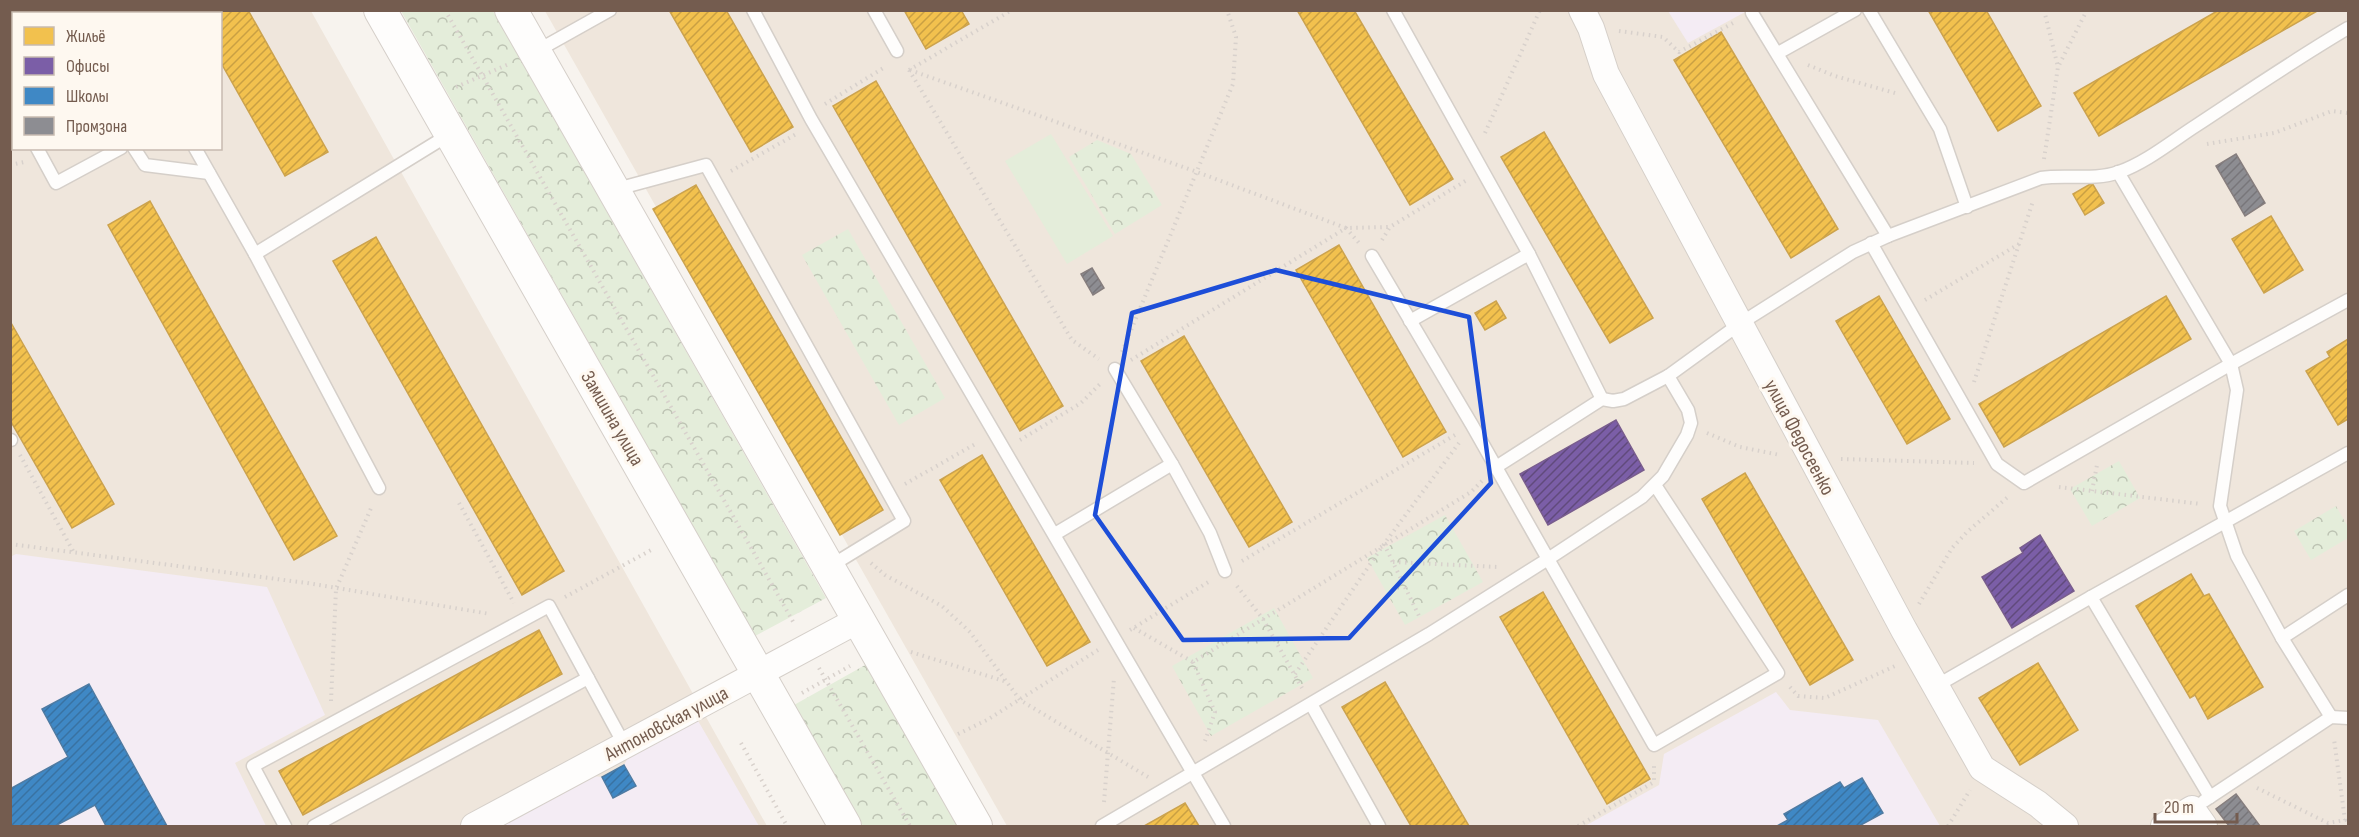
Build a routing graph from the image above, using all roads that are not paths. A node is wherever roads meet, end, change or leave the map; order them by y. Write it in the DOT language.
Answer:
graph roads {
  1 [pos="380,10"];
  2 [pos="511,10"];
  3 [pos="610,10"];
  4 [pos="874,10"];
  5 [pos="1393,10"];
  6 [pos="1855,10"];
  7 [pos="1869,10"];
  8 [pos="755,12"];
  9 [pos="1752,13"];
  10 [pos="1587,19"];
  11 [pos="2349,28"];
  12 [pos="897,51"];
  13 [pos="535,53"];
  14 [pos="1778,53"];
  15 [pos="451,133"];
  16 [pos="38,150"];
  17 [pos="117,150"];
  18 [pos="135,150"];
  19 [pos="196,150"];
  20 [pos="2118,172"];
  21 [pos="209,173"];
  22 [pos="614,193"];
  23 [pos="1967,207"];
  24 [pos="1888,236"];
  25 [pos="1871,243"];
  26 [pos="255,254"];
  27 [pos="1529,254"];
  28 [pos="1372,256"];
  29 [pos="2349,300"];
  30 [pos="1410,321"];
  31 [pos="1741,323"];
  32 [pos="2231,364"];
  33 [pos="1115,369"];
  34 [pos="1668,376"];
  35 [pos="1602,399"];
  36 [pos="2349,453"];
  37 [pos="1172,464"];
  38 [pos="1496,467"];
  39 [pos="1655,485"];
  40 [pos="379,488"];
  41 [pos="2226,523"];
  42 [pos="1055,534"];
  43 [pos="1548,559"];
  44 [pos="828,567"];
  45 [pos="1225,571"];
  46 [pos="2349,595"];
  47 [pos="2091,597"];
  48 [pos="858,620"];
  49 [pos="2282,638"];
  50 [pos="759,674"];
  51 [pos="588,678"];
  52 [pos="1936,686"];
  53 [pos="1311,704"];
  54 [pos="2331,717"];
  55 [pos="2349,718"];
  56 [pos="625,746"];
  57 [pos="1195,773"];
  58 [pos="2202,811"];
  59 [pos="285,826"];
  60 [pos="314,826"];
  61 [pos="474,826"];
  62 [pos="845,826"];
  63 [pos="976,826"];
  64 [pos="1103,826"];
  65 [pos="1224,826"];
  66 [pos="1379,826"];
  67 [pos="2065,826"];
  68 [pos="2164,826"];
  1 -- 15 [label="street, Замшина улица"];
  2 -- 13 [label="street"];
  3 -- 13 [label="lane"];
  4 -- 12 [label="lane"];
  5 -- 27 [label="lane"];
  6 -- 14 [label="lane"];
  7 -- 23 [label="lane"];
  8 -- 42 [label="lane"];
  9 -- 14 [label="lane"];
  10 -- 31 [label="street, улица Федосеенко"];
  11 -- 20 [label="lane"];
  13 -- 22 [label="street"];
  14 -- 24 [label="lane"];
  15 -- 26 [label="lane"];
  15 -- 50 [label="street, Замшина улица"];
  16 -- 17 [label="lane"];
  18 -- 21 [label="lane"];
  19 -- 21 [label="lane"];
  20 -- 23 [label="lane"];
  20 -- 32 [label="lane"];
  21 -- 26 [label="lane"];
  22 -- 44 [label="street"];
  22 -- 44 [label="lane"];
  23 -- 24 [label="lane"];
  24 -- 25 [label="lane"];
  25 -- 31 [label="lane"];
  25 -- 32 [label="lane"];
  26 -- 40 [label="lane"];
  27 -- 30 [label="lane"];
  27 -- 35 [label="lane"];
  28 -- 30 [label="lane"];
  29 -- 32 [label="lane"];
  30 -- 38 [label="lane"];
  31 -- 34 [label="lane"];
  31 -- 52 [label="street, улица Федосеенко"];
  32 -- 41 [label="lane"];
  33 -- 37 [label="lane"];
  34 -- 35 [label="lane"];
  34 -- 39 [label="lane"];
  35 -- 38 [label="lane"];
  36 -- 41 [label="lane"];
  37 -- 42 [label="lane"];
  37 -- 45 [label="lane"];
  38 -- 43 [label="lane"];
  39 -- 43 [label="lane"];
  39 -- 43 [label="lane"];
  41 -- 47 [label="lane"];
  41 -- 49 [label="lane"];
  42 -- 57 [label="lane"];
  43 -- 53 [label="lane"];
  44 -- 48 [label="street"];
  46 -- 49 [label="lane"];
  47 -- 52 [label="lane"];
  47 -- 58 [label="lane"];
  48 -- 50 [label="street, Антоновская улица"];
  48 -- 63 [label="street"];
  49 -- 54 [label="lane"];
  50 -- 56 [label="street, Антоновская улица"];
  50 -- 62 [label="street, Замшина улица"];
  51 -- 56 [label="lane"];
  51 -- 59 [label="lane"];
  51 -- 60 [label="lane"];
  52 -- 67 [label="street, улица Федосеенко"];
  53 -- 57 [label="lane"];
  53 -- 66 [label="lane"];
  54 -- 55 [label="lane"];
  54 -- 58 [label="lane"];
  56 -- 61 [label="street, Антоновская улица"];
  57 -- 64 [label="lane"];
  57 -- 65 [label="lane"];
  58 -- 68 [label="street"];
}
